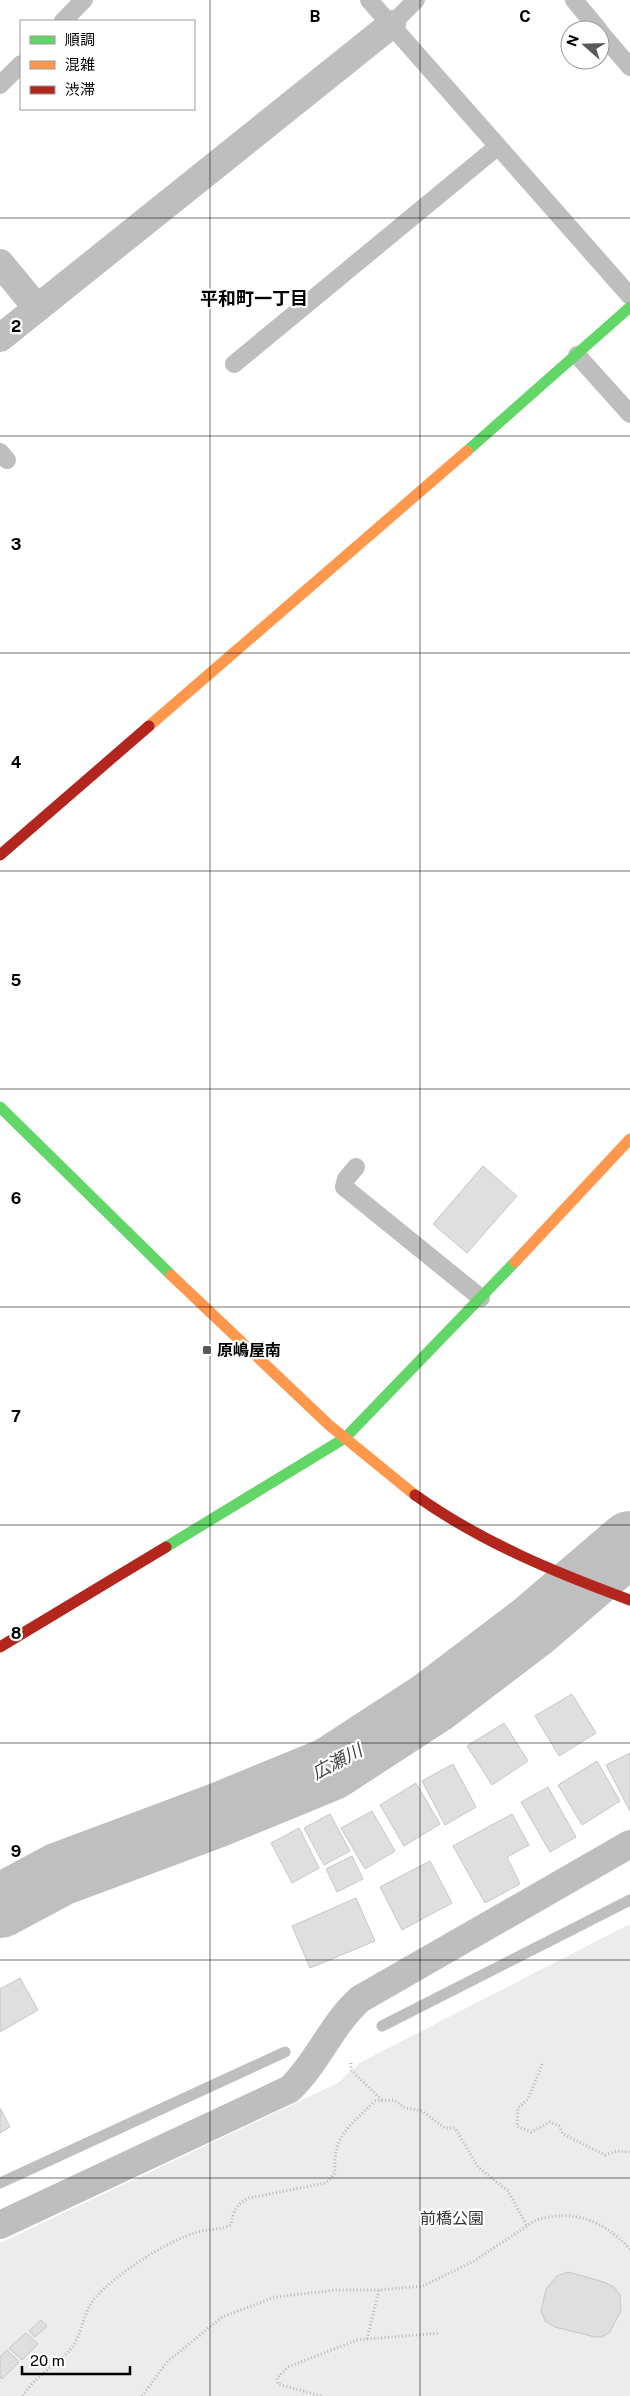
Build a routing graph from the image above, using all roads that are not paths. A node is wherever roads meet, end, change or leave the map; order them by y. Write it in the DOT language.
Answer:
graph roads {
  1 [pos="84,0"];
  2 [pos="369,0"];
  3 [pos="416,0"];
  4 [pos="574,0"];
  5 [pos="64,20"];
  6 [pos="590,20"];
  7 [pos="392,24"];
  8 [pos="610,44"];
  9 [pos="20,65"];
  10 [pos="630,67"];
  11 [pos="0,86"];
  12 [pos="496,147"];
  13 [pos="0,263"];
  14 [pos="630,296"];
  15 [pos="630,307"];
  16 [pos="37,308"];
  17 [pos="0,338"];
  18 [pos="578,355"];
  19 [pos="234,364"];
  20 [pos="630,414"];
  21 [pos="0,855"];
  22 [pos="0,1107"];
  23 [pos="630,1139"];
  24 [pos="356,1167"];
  25 [pos="481,1298"];
  26 [pos="345,1438"];
  27 [pos="630,1600"];
  28 [pos="0,1647"];
  29 [pos="630,1844"];
  30 [pos="0,2224"];
  1 -- 5 [label="lane"];
  2 -- 7 [label="lane"];
  3 -- 7 [label="lane"];
  4 -- 6 [label="lane"];
  7 -- 12 [label="lane"];
  7 -- 16 [label="street"];
  8 -- 10 [label="lane"];
  9 -- 11 [label="lane"];
  12 -- 14 [label="lane"];
  12 -- 19 [label="lane"];
  13 -- 16 [label="street"];
  15 -- 18 [label="street"];
  16 -- 17 [label="street"];
  18 -- 20 [label="lane"];
  18 -- 21 [label="street"];
  22 -- 26 [label="street"];
  23 -- 25 [label="street"];
  24 -- 25 [label="lane"];
  25 -- 26 [label="street"];
  26 -- 27 [label="street"];
  26 -- 28 [label="street"];
  29 -- 30 [label="street"];
}
